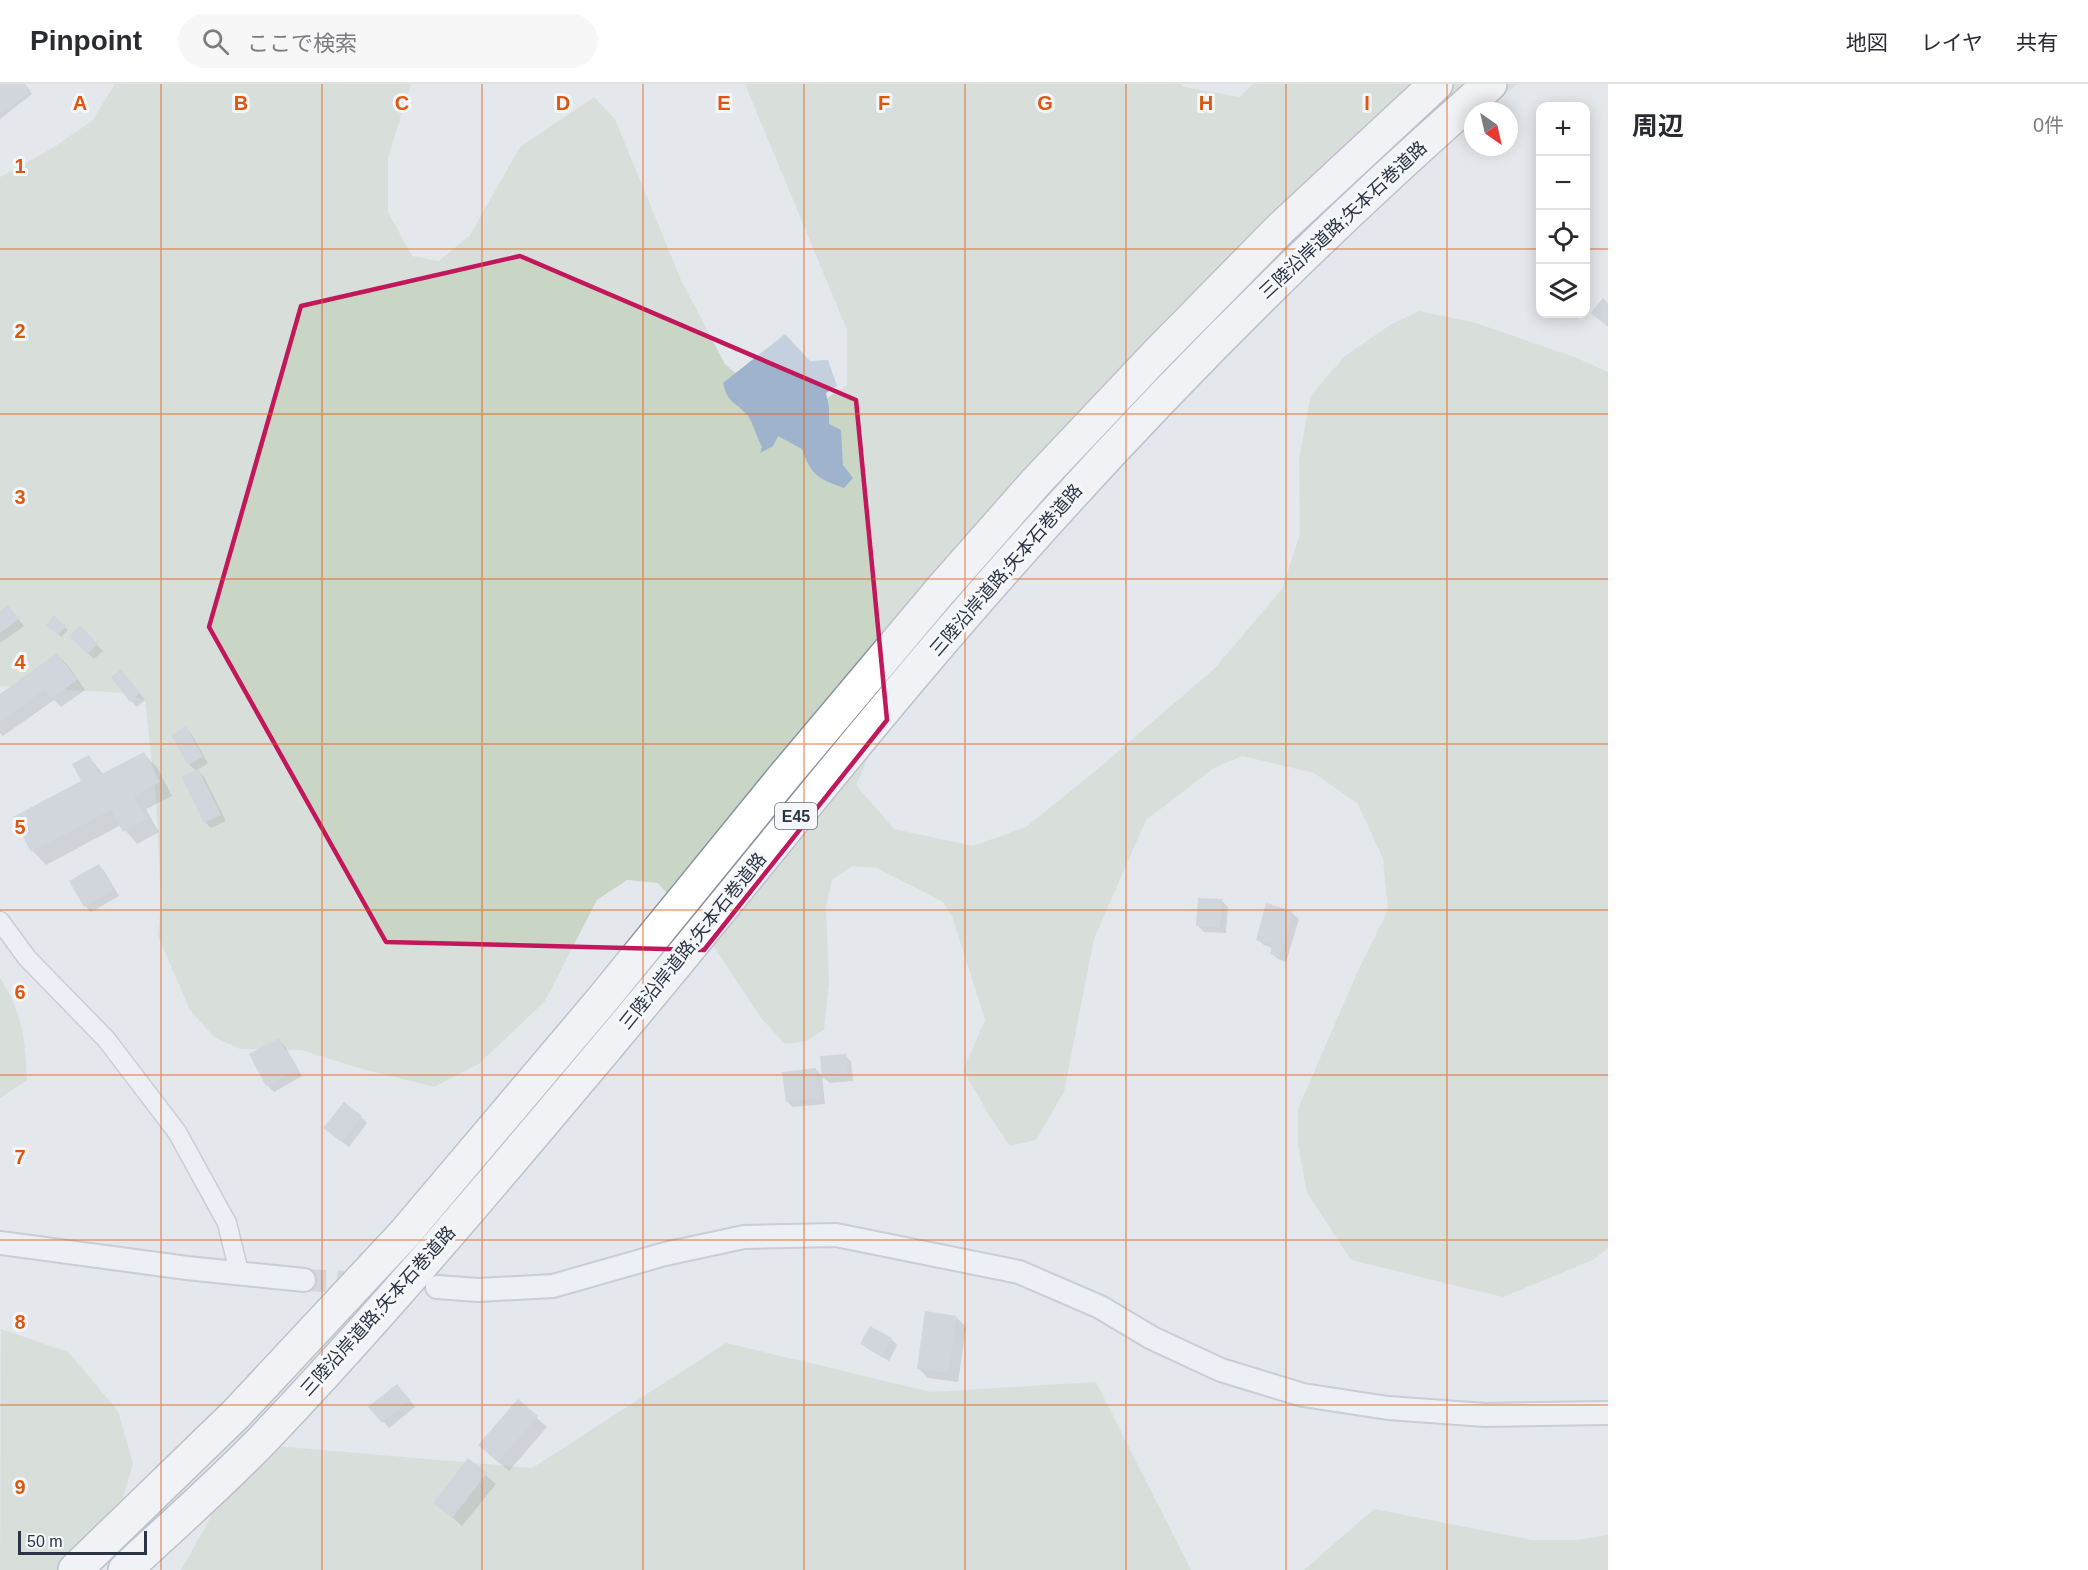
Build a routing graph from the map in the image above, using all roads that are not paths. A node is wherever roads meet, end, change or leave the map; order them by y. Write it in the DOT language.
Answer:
graph roads {
  1 [pos="1436,84"];
  2 [pos="1490,84"];
  3 [pos="0,921"];
  4 [pos="0,1243"];
  5 [pos="239,1272"];
  6 [pos="304,1280"];
  7 [pos="437,1287"];
  8 [pos="1608,1413"];
  9 [pos="75,1570"];
  10 [pos="125,1570"];
  1 -- 9 [label="highway, 三陸沿岸道路;矢本石巻道路 / E45"];
  2 -- 10 [label="highway, 三陸沿岸道路;矢本石巻道路 / E45"];
  3 -- 5 [label="street"];
  4 -- 5 [label="street"];
  5 -- 6 [label="street"];
  7 -- 8 [label="street"];
}
